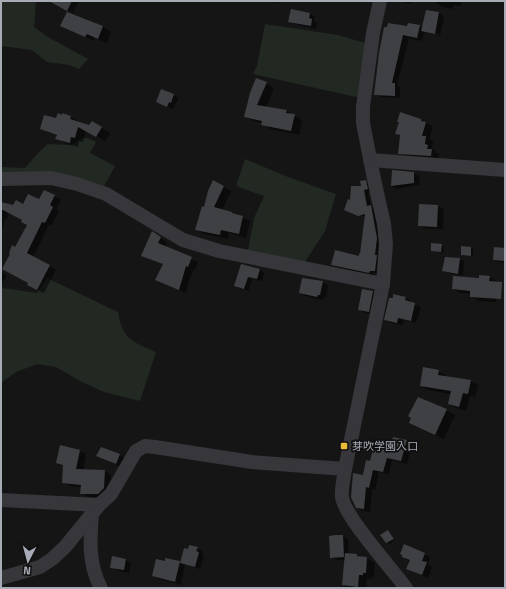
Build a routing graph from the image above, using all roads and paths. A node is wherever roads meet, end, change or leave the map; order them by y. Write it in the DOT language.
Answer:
graph roads {
  1 [pos="380,1"];
  2 [pos="370,160"];
  3 [pos="505,170"];
  4 [pos="1,179"];
  5 [pos="384,284"];
  6 [pos="345,469"];
  7 [pos="1,500"];
  8 [pos="95,509"];
  9 [pos="1,578"];
  10 [pos="101,588"];
  11 [pos="406,588"];
  1 -- 2 [label="street"];
  2 -- 3 [label="street"];
  2 -- 5 [label="street"];
  4 -- 5 [label="street"];
  5 -- 6 [label="street"];
  6 -- 8 [label="street"];
  6 -- 11 [label="street"];
  7 -- 8 [label="street"];
  8 -- 9 [label="street"];
  8 -- 10 [label="street"];
}
